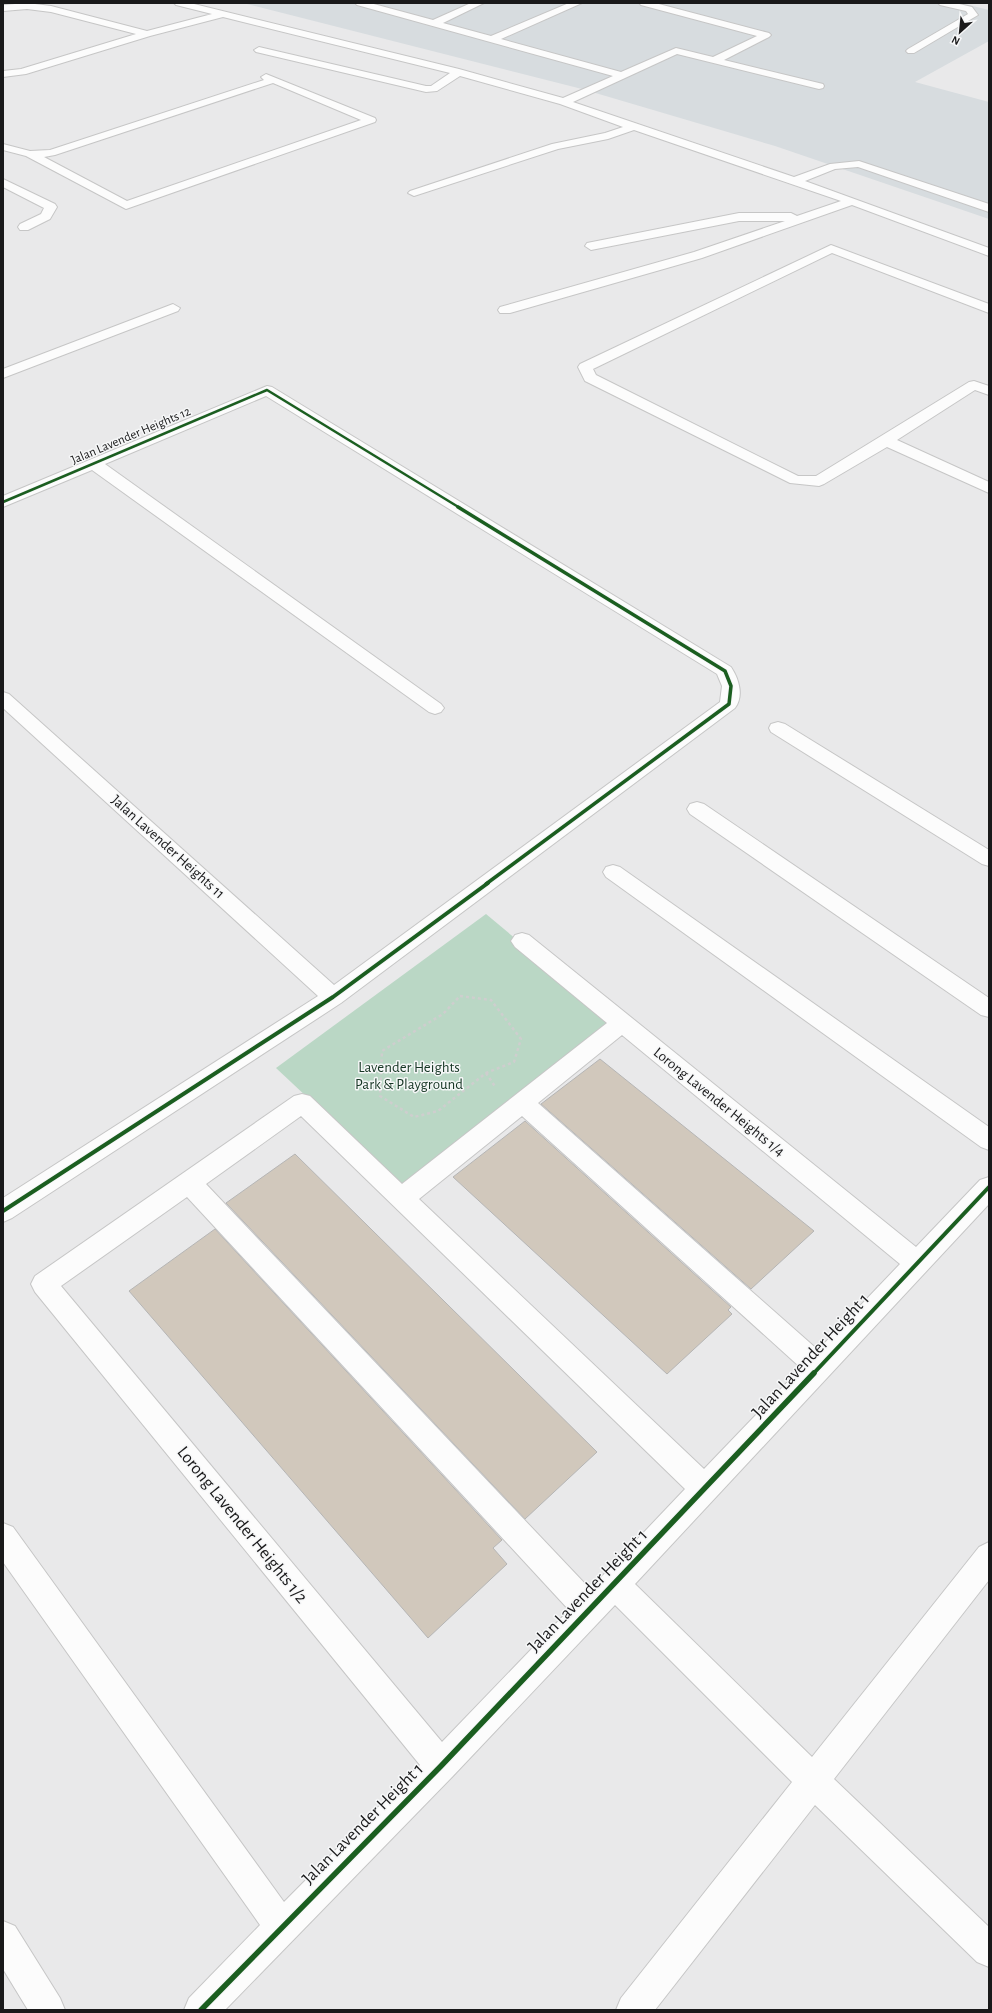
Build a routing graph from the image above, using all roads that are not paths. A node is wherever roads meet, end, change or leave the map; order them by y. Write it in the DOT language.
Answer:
graph roads {
  1 [pos="179,3"];
  2 [pos="360,3"];
  3 [pos="393,3"];
  4 [pos="479,3"];
  5 [pos="577,3"];
  6 [pos="644,3"];
  7 [pos="943,3"];
  8 [pos="3,8"];
  9 [pos="380,8"];
  10 [pos="223,14"];
  11 [pos="435,23"];
  12 [pos="147,34"];
  13 [pos="492,39"];
  14 [pos="259,50"];
  15 [pos="911,51"];
  16 [pos="715,60"];
  17 [pos="306,61"];
  18 [pos="292,66"];
  19 [pos="458,73"];
  20 [pos="3,74"];
  21 [pos="622,75"];
  22 [pos="819,86"];
  23 [pos="564,102"];
  24 [pos="633,127"];
  25 [pos="3,147"];
  26 [pos="30,154"];
  27 [pos="795,181"];
  28 [pos="3,182"];
  29 [pos="414,193"];
  30 [pos="852,201"];
  31 [pos="989,208"];
  32 [pos="806,217"];
  33 [pos="24,227"];
  34 [pos="591,246"];
  35 [pos="989,252"];
  36 [pos="173,308"];
  37 [pos="989,309"];
  38 [pos="505,310"];
  39 [pos="3,374"];
  40 [pos="989,391"];
  41 [pos="886,441"];
  42 [pos="93,463"];
  43 [pos="989,488"];
  44 [pos="3,502"];
  45 [pos="3,698"];
  46 [pos="435,708"];
  47 [pos="778,728"];
  48 [pos="697,809"];
  49 [pos="989,860"];
  50 [pos="613,872"];
  51 [pos="522,941"];
  52 [pos="333,997"];
  53 [pos="989,1009"];
  54 [pos="622,1023"];
  55 [pos="522,1102"];
  56 [pos="989,1140"];
  57 [pos="188,1182"];
  58 [pos="989,1187"];
  59 [pos="402,1198"];
  60 [pos="5,1206"];
  61 [pos="917,1263"];
  62 [pos="819,1367"];
  63 [pos="705,1489"];
  64 [pos="3,1536"];
  65 [pos="989,1557"];
  66 [pos="615,1584"];
  67 [pos="589,1610"];
  68 [pos="441,1766"];
  69 [pos="813,1781"];
  70 [pos="282,1927"];
  71 [pos="3,1938"];
  72 [pos="989,1950"];
  73 [pos="48,2010"];
  74 [pos="201,2010"];
  75 [pos="633,2010"];
  1 -- 10 [label="street"];
  2 -- 9 [label="street"];
  3 -- 9 [label="street"];
  4 -- 11 [label="street"];
  5 -- 13 [label="street"];
  6 -- 16 [label="street"];
  7 -- 15 [label="street"];
  8 -- 12 [label="street"];
  9 -- 11 [label="street"];
  10 -- 12 [label="street"];
  10 -- 19 [label="street"];
  11 -- 13 [label="street"];
  12 -- 20 [label="street"];
  13 -- 21 [label="street"];
  14 -- 17 [label="street"];
  16 -- 21 [label="street"];
  16 -- 22 [label="street"];
  17 -- 18 [label="street"];
  17 -- 19 [label="street"];
  19 -- 23 [label="street"];
  21 -- 23 [label="street"];
  23 -- 24 [label="street"];
  24 -- 27 [label="street"];
  24 -- 29 [label="street"];
  25 -- 26 [label="street"];
  26 -- 26 [label="street"];
  27 -- 30 [label="street"];
  27 -- 31 [label="street"];
  28 -- 33 [label="street"];
  30 -- 32 [label="street"];
  30 -- 35 [label="street"];
  32 -- 34 [label="street"];
  32 -- 38 [label="street"];
  36 -- 39 [label="street"];
  37 -- 41 [label="street"];
  40 -- 41 [label="street"];
  41 -- 43 [label="street"];
  42 -- 44 [label="street, Jalan Lavender Heights 12"];
  42 -- 46 [label="street"];
  42 -- 52 [label="street, Jalan Lavender Heights 12"];
  45 -- 52 [label="street, Jalan Lavender Heights 11"];
  47 -- 49 [label="street"];
  48 -- 53 [label="street"];
  50 -- 56 [label="street"];
  51 -- 54 [label="street, Lorong Lavender Heights 1/4"];
  52 -- 60 [label="street"];
  54 -- 55 [label="street"];
  54 -- 61 [label="street, Lorong Lavender Heights 1/4"];
  55 -- 59 [label="street"];
  55 -- 62 [label="street"];
  57 -- 59 [label="street"];
  57 -- 67 [label="street"];
  57 -- 68 [label="street, Lorong Lavender Heights 1/2"];
  58 -- 61 [label="street, Jalan Lavender Height 1"];
  59 -- 63 [label="street"];
  61 -- 62 [label="street, Jalan Lavender Height 1"];
  62 -- 63 [label="street, Jalan Lavender Height 1"];
  63 -- 66 [label="street, Jalan Lavender Height 1"];
  64 -- 70 [label="street"];
  65 -- 69 [label="street"];
  66 -- 67 [label="street, Jalan Lavender Height 1"];
  66 -- 69 [label="street"];
  67 -- 68 [label="street, Jalan Lavender Height 1"];
  68 -- 70 [label="street, Jalan Lavender Height 1"];
  69 -- 72 [label="street"];
  69 -- 75 [label="street"];
  70 -- 74 [label="street, Jalan Lavender Height 1"];
  71 -- 73 [label="street"];
}
